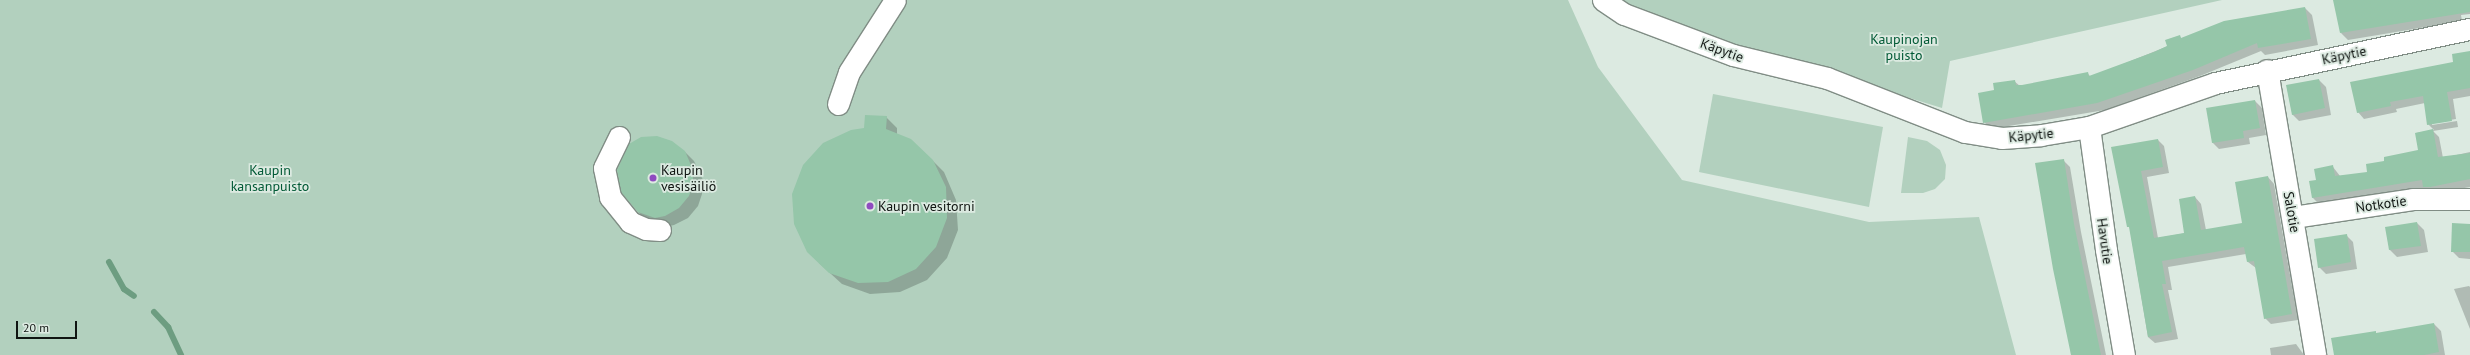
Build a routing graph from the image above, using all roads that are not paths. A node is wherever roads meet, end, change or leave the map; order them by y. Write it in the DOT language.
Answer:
graph roads {
  1 [pos="895,0"];
  2 [pos="1604,0"];
  3 [pos="2470,29"];
  4 [pos="2267,70"];
  5 [pos="838,104"];
  6 [pos="2089,127"];
  7 [pos="619,137"];
  8 [pos="2470,199"];
  9 [pos="2294,217"];
  10 [pos="660,230"];
  11 [pos="2124,355"];
  12 [pos="2315,355"];
  1 -- 5 [label="street"];
  2 -- 6 [label="street, Käpytie"];
  3 -- 4 [label="street, Käpytie"];
  4 -- 6 [label="street, Käpytie"];
  4 -- 9 [label="street, Salotie"];
  6 -- 11 [label="street, Havutie"];
  7 -- 10 [label="street"];
  8 -- 9 [label="street, Notkotie"];
  9 -- 12 [label="street, Salotie"];
}
